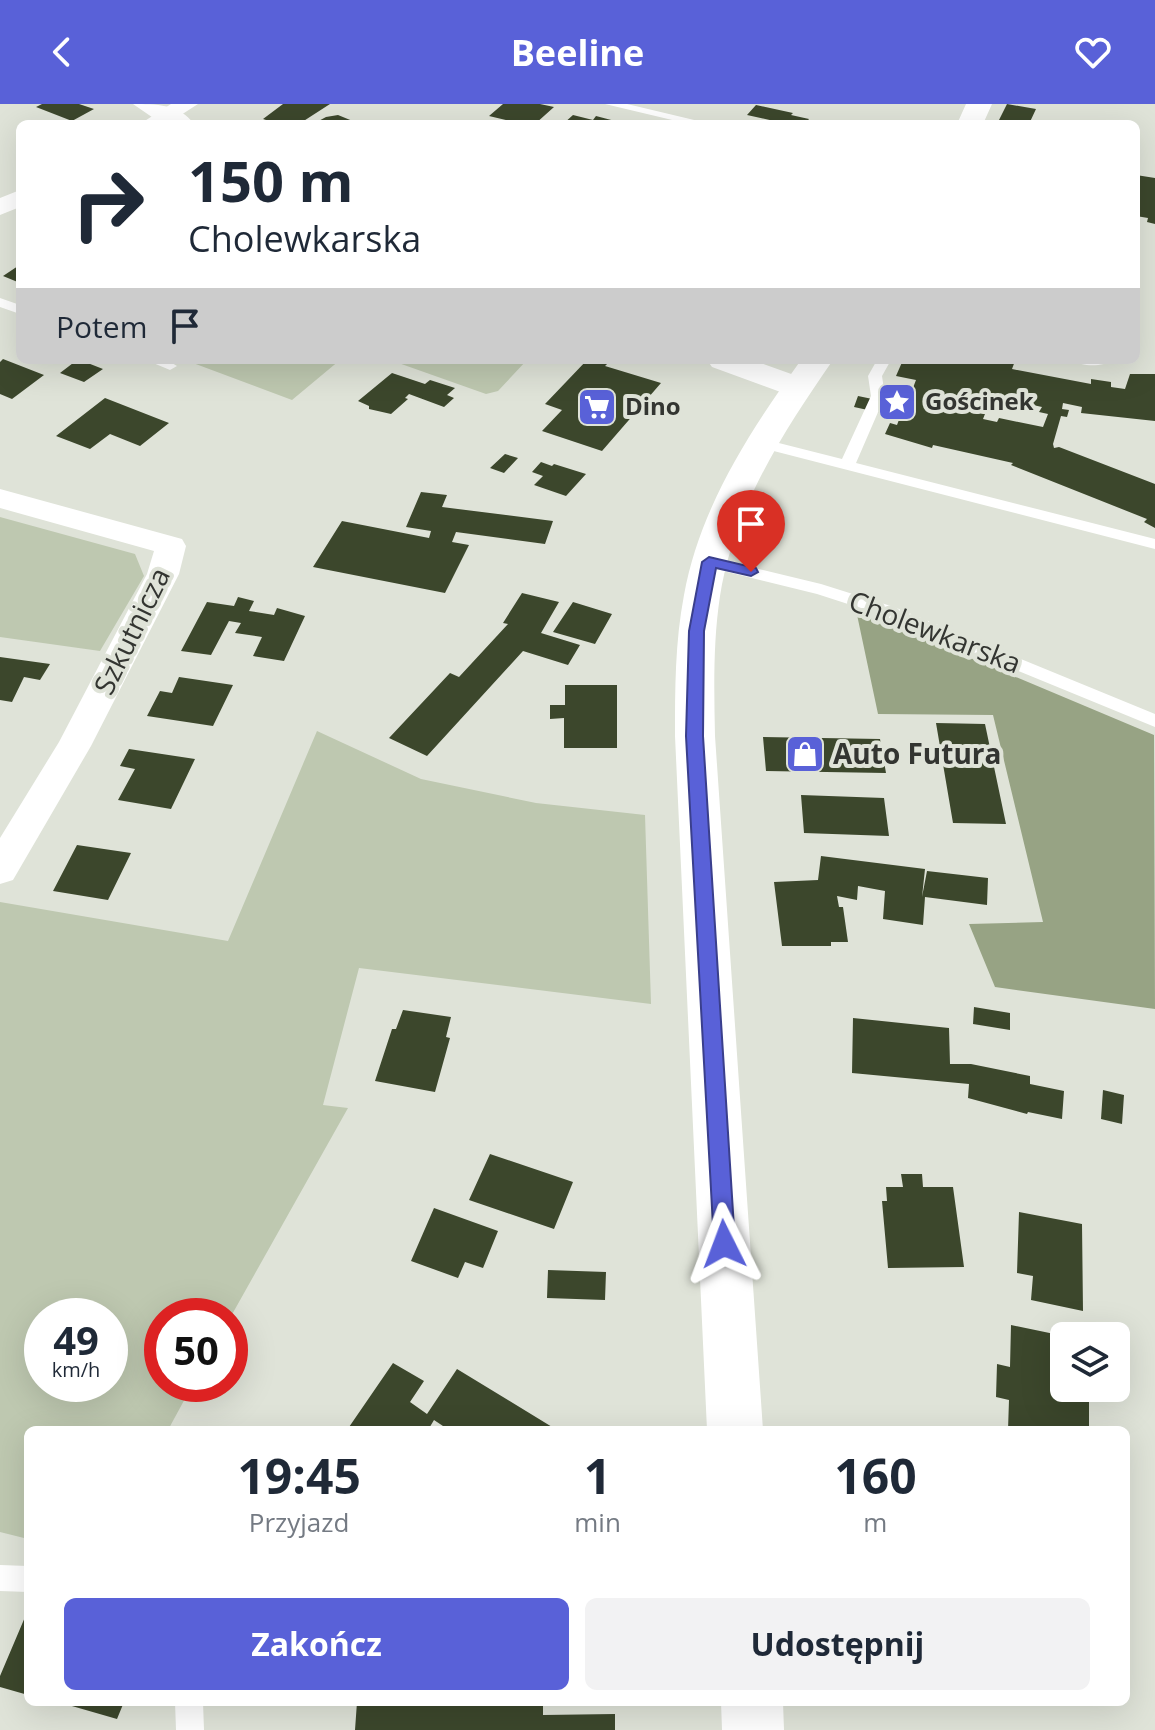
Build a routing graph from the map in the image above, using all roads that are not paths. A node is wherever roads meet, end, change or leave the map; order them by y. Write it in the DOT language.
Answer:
graph roads {
  1 [pos="611,104"];
  2 [pos="686,120"];
  3 [pos="164,364"];
  4 [pos="734,364"];
  5 [pos="814,364"];
  6 [pos="882,364"];
  7 [pos="170,366"];
  8 [pos="797,387"];
  9 [pos="759,443"];
  10 [pos="847,465"];
  11 [pos="0,498"];
  12 [pos="1155,544"];
  13 [pos="709,562"];
  14 [pos="1155,721"];
  15 [pos="0,870"];
  16 [pos="735,1426"];
  17 [pos="0,1578"];
  18 [pos="24,1579"];
  19 [pos="189,1706"];
  20 [pos="752,1706"];
  21 [pos="190,1730"];
  22 [pos="753,1730"];
  1 -- 2 [label="lane"];
  3 -- 7 [label="lane"];
  4 -- 8 [label="main road"];
  5 -- 8 [label="main road"];
  6 -- 10 [label="lane"];
  8 -- 9 [label="main road"];
  9 -- 10 [label="lane"];
  9 -- 13 [label="main road"];
  10 -- 12 [label="lane"];
  11 -- 15 [label="street, Szkutnicza"];
  13 -- 14 [label="lane, Cholewkarska"];
  13 -- 16 [label="main road"];
  17 -- 18 [label="lane"];
  19 -- 21 [label="lane"];
  20 -- 22 [label="main road"];
}
